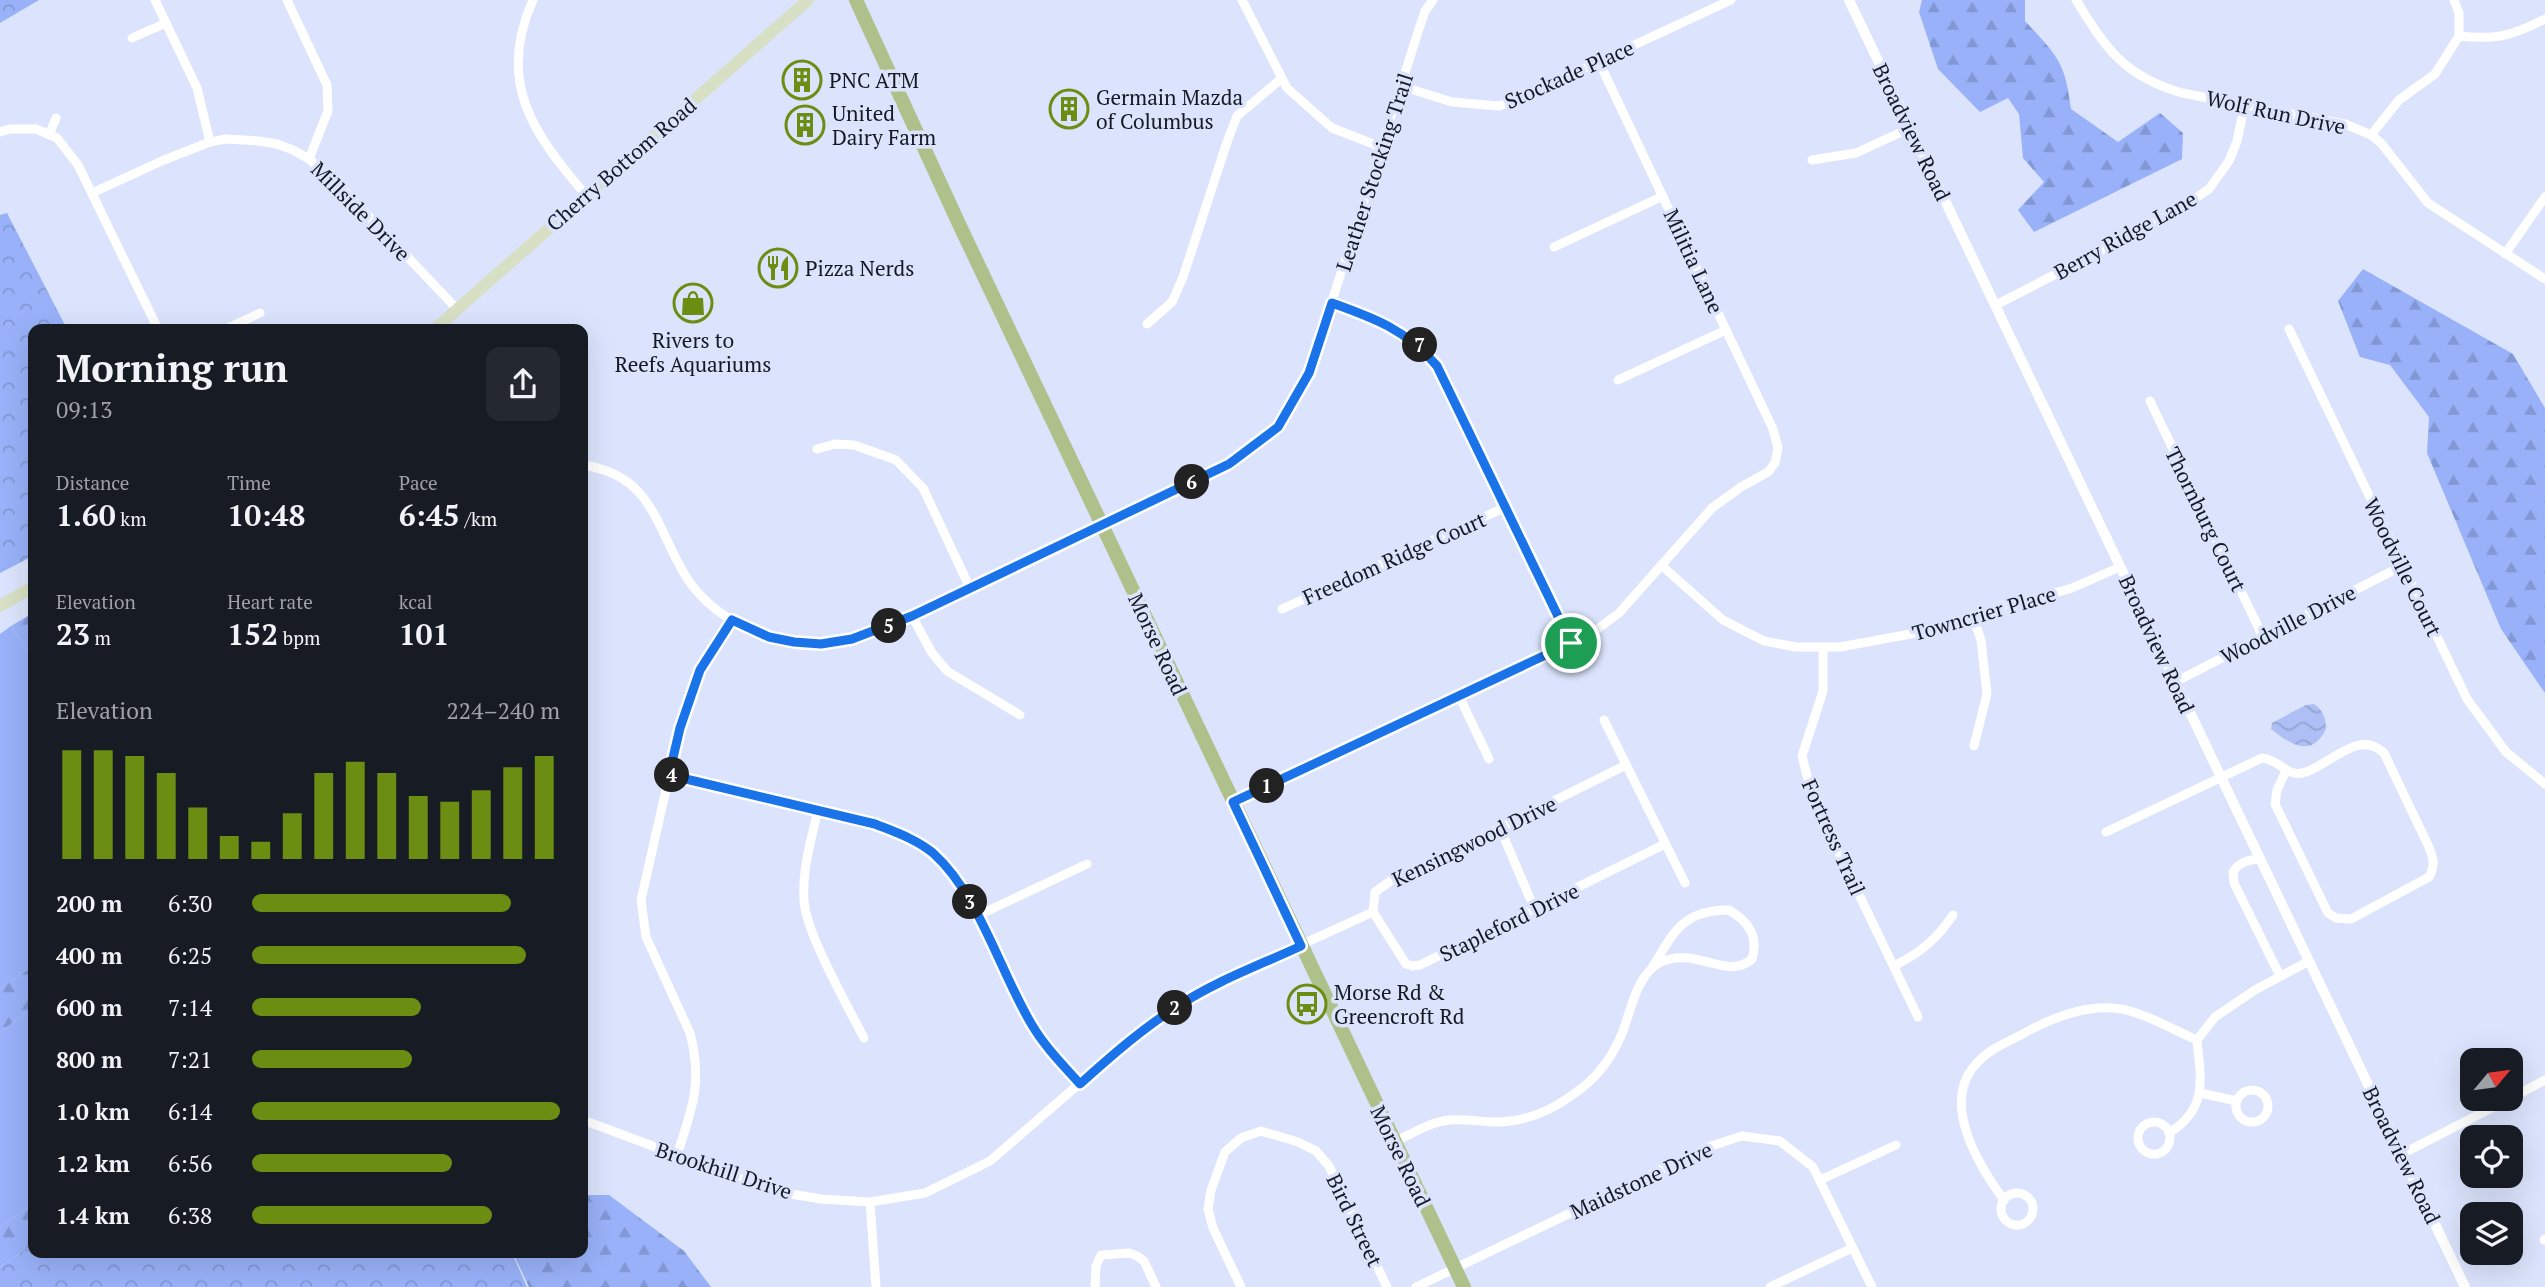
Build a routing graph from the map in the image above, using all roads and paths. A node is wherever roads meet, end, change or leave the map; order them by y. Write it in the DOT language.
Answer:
graph roads {
  1 [pos="155,0"];
  2 [pos="287,0"];
  3 [pos="533,0"];
  4 [pos="807,0"];
  5 [pos="856,0"];
  6 [pos="1242,0"];
  7 [pos="1433,0"];
  8 [pos="1731,0"];
  9 [pos="1849,0"];
  10 [pos="2076,0"];
  11 [pos="2454,0"];
  12 [pos="2545,19"];
  13 [pos="166,23"];
  14 [pos="2459,36"];
  15 [pos="132,38"];
  16 [pos="1599,62"];
  17 [pos="1280,79"];
  18 [pos="1401,86"];
  19 [pos="2245,104"];
  20 [pos="56,118"];
  21 [pos="1910,128"];
  22 [pos="0,132"];
  23 [pos="49,135"];
  24 [pos="2371,135"];
  25 [pos="211,142"];
  26 [pos="1381,147"];
  27 [pos="309,159"];
  28 [pos="1812,160"];
  29 [pos="92,193"];
  30 [pos="585,194"];
  31 [pos="1663,196"];
  32 [pos="2545,197"];
  33 [pos="1554,247"];
  34 [pos="2505,254"];
  35 [pos="2545,279"];
  36 [pos="1332,303"];
  37 [pos="1996,305"];
  38 [pos="457,309"];
  39 [pos="260,313"];
  40 [pos="156,324"];
  41 [pos="237,324"];
  42 [pos="440,324"];
  43 [pos="1147,324"];
  44 [pos="1726,330"];
  45 [pos="2289,330"];
  46 [pos="1618,380"];
  47 [pos="2150,401"];
  48 [pos="817,449"];
  49 [pos="588,466"];
  50 [pos="1506,507"];
  51 [pos="1102,526"];
  52 [pos="1661,565"];
  53 [pos="2402,566"];
  54 [pos="2120,567"];
  55 [pos="970,588"];
  56 [pos="28,590"];
  57 [pos="0,606"];
  58 [pos="1282,609"];
  59 [pos="912,616"];
  60 [pos="1973,617"];
  61 [pos="732,620"];
  62 [pos="2263,637"];
  63 [pos="1571,643"];
  64 [pos="1823,647"];
  65 [pos="2175,682"];
  66 [pos="1459,696"];
  67 [pos="1020,715"];
  68 [pos="1604,720"];
  69 [pos="1973,746"];
  70 [pos="1489,759"];
  71 [pos="1626,765"];
  72 [pos="2287,771"];
  73 [pos="669,775"];
  74 [pos="2221,778"];
  75 [pos="2545,784"];
  76 [pos="1233,802"];
  77 [pos="818,810"];
  78 [pos="1500,828"];
  79 [pos="2106,832"];
  80 [pos="1665,844"];
  81 [pos="2260,859"];
  82 [pos="1087,864"];
  83 [pos="1685,883"];
  84 [pos="1535,910"];
  85 [pos="1373,912"];
  86 [pos="1953,915"];
  87 [pos="977,916"];
  88 [pos="1301,946"];
  89 [pos="2309,961"];
  90 [pos="1894,966"];
  91 [pos="1651,969"];
  92 [pos="2280,976"];
  93 [pos="1918,1017"];
  94 [pos="864,1038"];
  95 [pos="2197,1040"];
  96 [pos="2545,1080"];
  97 [pos="1080,1084"];
  98 [pos="2524,1091"];
  99 [pos="2200,1094"];
  100 [pos="2237,1101"];
  101 [pos="2485,1111"];
  102 [pos="588,1122"];
  103 [pos="2169,1133"];
  104 [pos="1394,1142"];
  105 [pos="1896,1145"];
  106 [pos="2402,1154"];
  107 [pos="677,1155"];
  108 [pos="1820,1180"];
  109 [pos="2004,1200"];
  110 [pos="870,1202"];
  111 [pos="1852,1248"];
  112 [pos="1455,1269"];
  113 [pos="876,1287"];
  114 [pos="1096,1287"];
  115 [pos="1156,1287"];
  116 [pos="1241,1287"];
  117 [pos="1387,1287"];
  118 [pos="1416,1287"];
  119 [pos="1464,1287"];
  120 [pos="1770,1287"];
  121 [pos="1872,1287"];
  122 [pos="2465,1287"];
  1 -- 13 [label="street"];
  2 -- 27 [label="street"];
  3 -- 30 [label="street"];
  4 -- 30 [label="main road, Cherry Bottom Road"];
  5 -- 51 [label="main road, Morse Road"];
  6 -- 17 [label="street"];
  7 -- 18 [label="street, Leather Stocking Trail"];
  8 -- 16 [label="street, Stockade Place"];
  9 -- 21 [label="street, Broadview Road"];
  10 -- 19 [label="street, Wolf Run Drive"];
  11 -- 14 [label="street"];
  12 -- 14 [label="street"];
  13 -- 15 [label="street"];
  13 -- 25 [label="street"];
  14 -- 24 [label="street"];
  16 -- 18 [label="street, Stockade Place"];
  16 -- 31 [label="street, Militia Lane"];
  17 -- 26 [label="street"];
  17 -- 43 [label="street"];
  18 -- 26 [label="street, Leather Stocking Trail"];
  19 -- 24 [label="street, Wolf Run Drive"];
  19 -- 37 [label="street, Berry Ridge Lane"];
  20 -- 23 [label="street"];
  21 -- 28 [label="street"];
  21 -- 37 [label="street, Broadview Road"];
  22 -- 23 [label="street"];
  23 -- 29 [label="street"];
  24 -- 34 [label="street, Wolf Run Drive"];
  25 -- 27 [label="street, Millside Drive"];
  25 -- 29 [label="street, Millside Drive"];
  26 -- 36 [label="street, Leather Stocking Trail"];
  27 -- 38 [label="street, Millside Drive"];
  29 -- 40 [label="street"];
  30 -- 38 [label="main road, Cherry Bottom Road"];
  31 -- 33 [label="street"];
  31 -- 44 [label="street, Militia Lane"];
  32 -- 34 [label="street"];
  34 -- 35 [label="street, Wolf Run Drive"];
  36 -- 50 [label="street"];
  36 -- 51 [label="street, Leather Stocking Trail"];
  37 -- 54 [label="street, Broadview Road"];
  38 -- 42 [label="main road, Cherry Bottom Road"];
  39 -- 41 [label="street"];
  44 -- 46 [label="street"];
  44 -- 52 [label="street, Militia Lane"];
  45 -- 53 [label="street, Woodville Court"];
  47 -- 62 [label="street, Thornburg Court"];
  48 -- 55 [label="street"];
  49 -- 61 [label="street, Leather Stocking Trail"];
  50 -- 58 [label="street, Freedom Ridge Court"];
  50 -- 63 [label="street"];
  51 -- 55 [label="street, Leather Stocking Trail"];
  51 -- 76 [label="main road, Morse Road"];
  52 -- 63 [label="street"];
  52 -- 64 [label="street, Towncrier Place"];
  53 -- 62 [label="street, Woodville Drive"];
  53 -- 75 [label="street, Woodville Court"];
  54 -- 60 [label="street, Towncrier Place"];
  54 -- 65 [label="street, Broadview Road"];
  55 -- 59 [label="street, Leather Stocking Trail"];
  56 -- 57 [label="main road"];
  59 -- 61 [label="street, Leather Stocking Trail"];
  59 -- 67 [label="street"];
  60 -- 64 [label="street, Towncrier Place"];
  60 -- 69 [label="street"];
  61 -- 73 [label="street"];
  62 -- 65 [label="street, Woodville Drive"];
  63 -- 66 [label="street"];
  64 -- 90 [label="street, Fortress Trail"];
  65 -- 74 [label="street, Broadview Road"];
  66 -- 70 [label="street"];
  66 -- 76 [label="street"];
  68 -- 71 [label="street"];
  71 -- 78 [label="street, Kensingwood Drive"];
  71 -- 80 [label="street"];
  72 -- 72 [label="street"];
  72 -- 74 [label="street"];
  73 -- 77 [label="street"];
  73 -- 107 [label="street"];
  74 -- 79 [label="street"];
  74 -- 81 [label="street, Broadview Road"];
  76 -- 88 [label="main road, Morse Road"];
  77 -- 87 [label="street"];
  77 -- 94 [label="street"];
  78 -- 84 [label="street"];
  78 -- 85 [label="street, Kensingwood Drive"];
  80 -- 83 [label="street"];
  80 -- 84 [label="street, Stapleford Drive"];
  81 -- 89 [label="street, Broadview Road"];
  81 -- 92 [label="street"];
  82 -- 87 [label="street"];
  84 -- 85 [label="street, Stapleford Drive"];
  85 -- 88 [label="street"];
  86 -- 90 [label="street"];
  87 -- 97 [label="street"];
  88 -- 97 [label="street, Brookhill Drive"];
  88 -- 104 [label="main road, Morse Road"];
  89 -- 92 [label="street"];
  89 -- 106 [label="street, Broadview Road"];
  90 -- 93 [label="street, Fortress Trail"];
  91 -- 91 [label="street"];
  91 -- 104 [label="street"];
  92 -- 95 [label="street"];
  95 -- 99 [label="street"];
  95 -- 109 [label="street"];
  96 -- 98 [label="street"];
  97 -- 110 [label="street, Brookhill Drive"];
  99 -- 100 [label="street"];
  99 -- 103 [label="street"];
  101 -- 106 [label="street"];
  102 -- 107 [label="street, Brookhill Drive"];
  104 -- 112 [label="main road, Morse Road"];
  105 -- 108 [label="street"];
  106 -- 122 [label="street, Broadview Road"];
  107 -- 110 [label="street, Brookhill Drive"];
  108 -- 111 [label="street, Maidstone Drive"];
  108 -- 112 [label="street, Maidstone Drive"];
  110 -- 113 [label="street"];
  111 -- 120 [label="street"];
  111 -- 121 [label="street, Maidstone Drive"];
  112 -- 118 [label="street, Maidstone Drive"];
  112 -- 119 [label="main road, Morse Road"];
  114 -- 115 [label="street"];
  116 -- 117 [label="street, Bird Street"];
}
